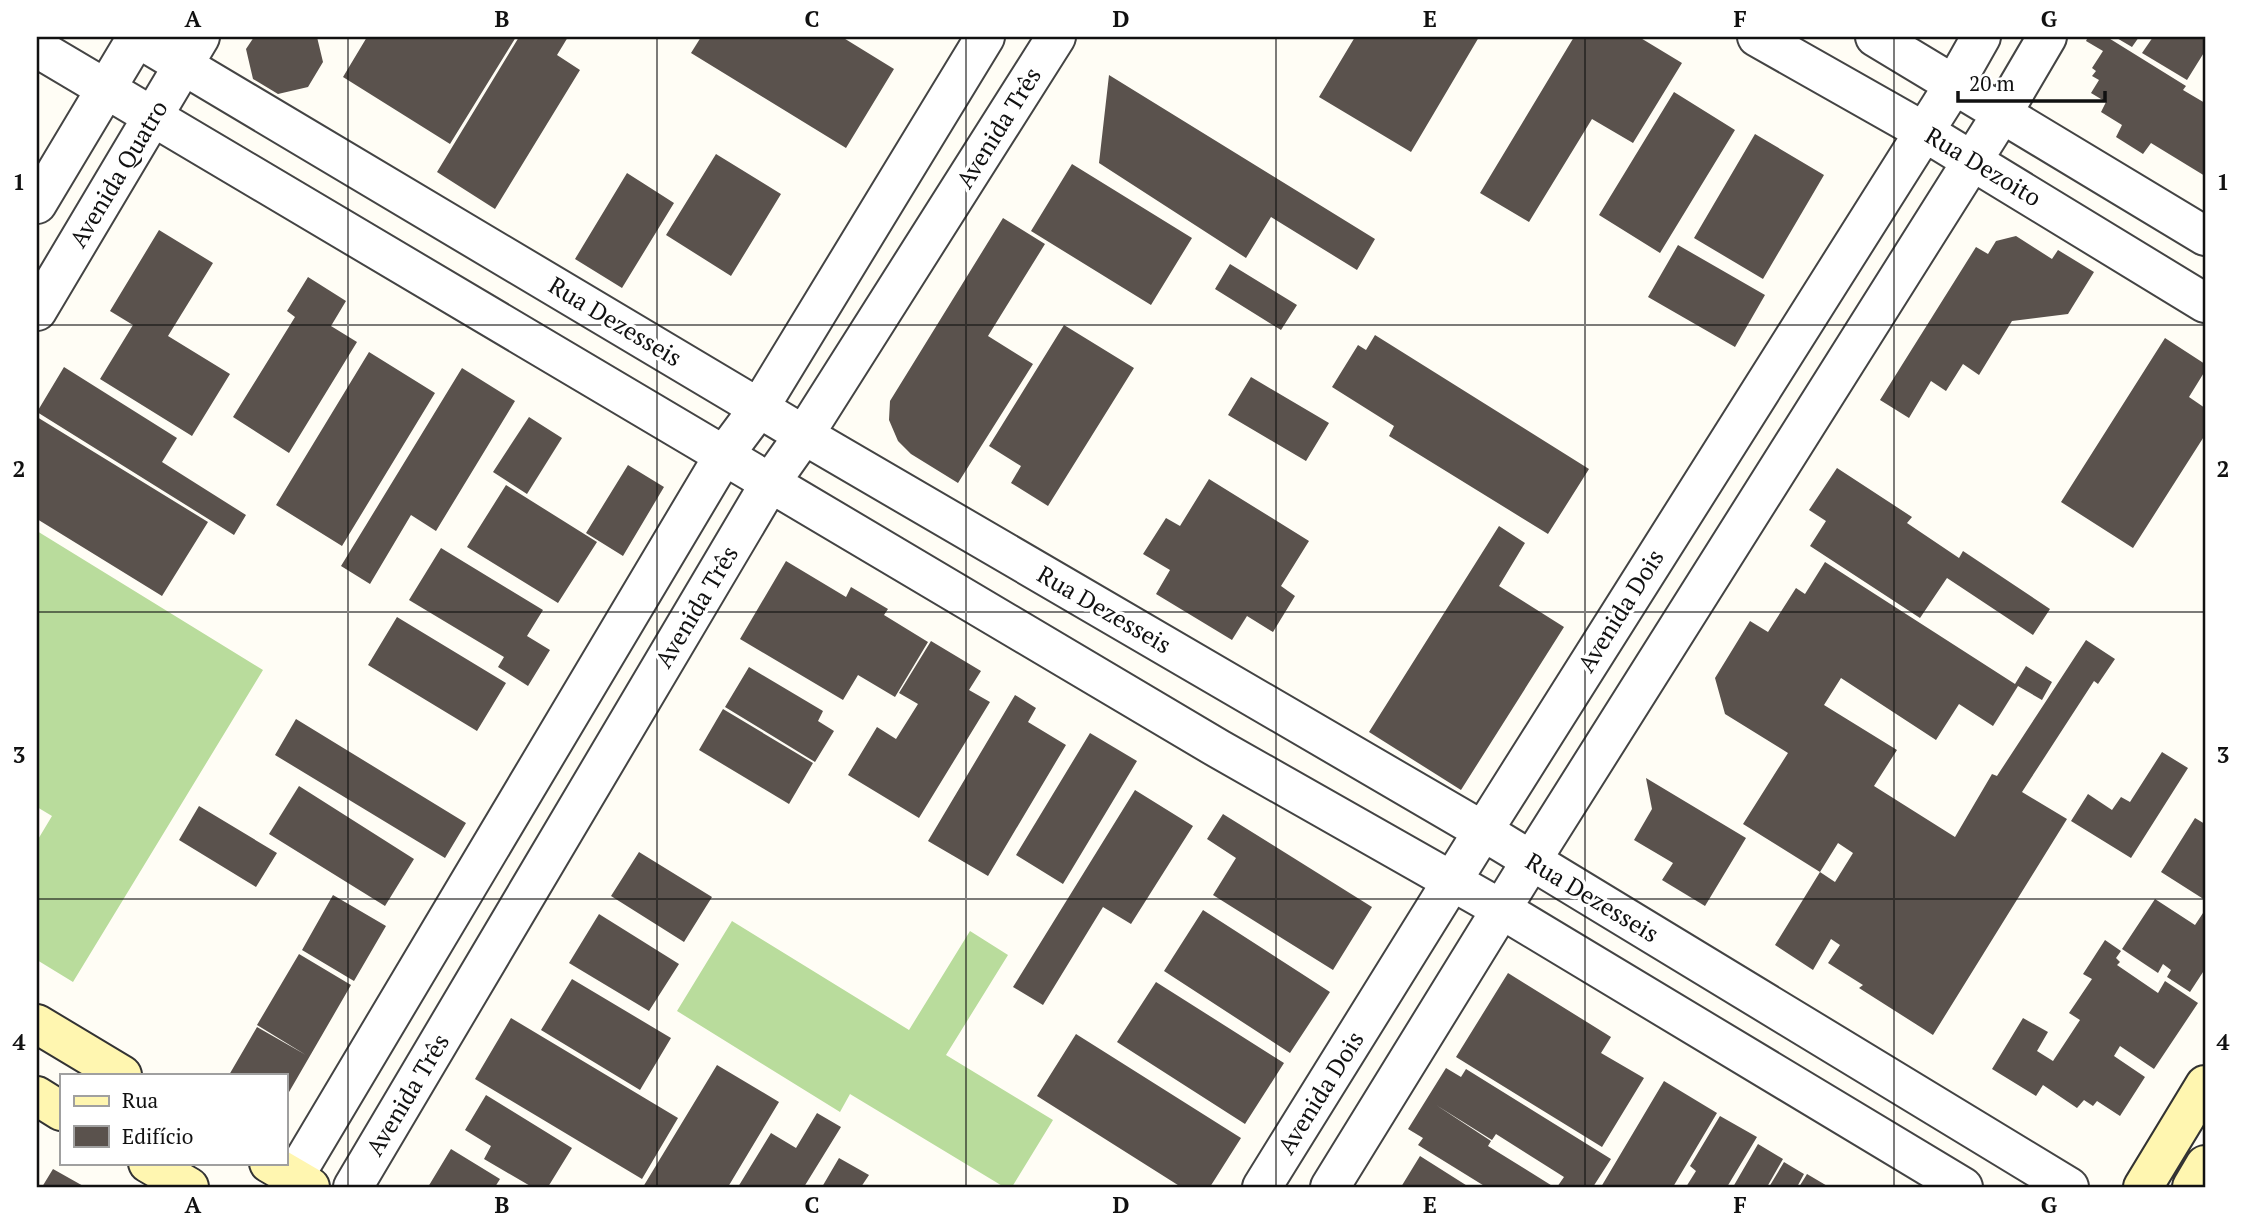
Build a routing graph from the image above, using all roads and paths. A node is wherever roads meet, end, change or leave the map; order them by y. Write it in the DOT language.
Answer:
graph roads {
  1 [pos="137,37"];
  2 [pos="985,37"];
  3 [pos="1056,37"];
  4 [pos="1757,37"];
  5 [pos="1875,37"];
  6 [pos="1982,37"];
  7 [pos="2047,37"];
  8 [pos="37,48"];
  9 [pos="192,51"];
  10 [pos="1955,83"];
  11 [pos="106,89"];
  12 [pos="2003,112"];
  13 [pos="153,117"];
  14 [pos="1923,131"];
  15 [pos="1973,161"];
  16 [pos="37,204"];
  17 [pos="2205,236"];
  18 [pos="2205,303"];
  19 [pos="37,311"];
  20 [pos="759,408"];
  21 [pos="804,435"];
  22 [pos="724,456"];
  23 [pos="771,483"];
  24 [pos="1483,831"];
  25 [pos="1531,861"];
  26 [pos="1453,881"];
  27 [pos="1501,909"];
  28 [pos="37,1024"];
  29 [pos="120,1074"];
  30 [pos="2205,1085"];
  31 [pos="37,1096"];
  32 [pos="60,1110"];
  33 [pos="150,1164"];
  34 [pos="2205,1165"];
  35 [pos="290,1179"];
  36 [pos="189,1187"];
  37 [pos="353,1187"];
  38 [pos="1262,1187"];
  39 [pos="1330,1187"];
  40 [pos="1963,1187"];
  41 [pos="2069,1187"];
  42 [pos="2143,1187"];
  43 [pos="2192,1187"];
  1 -- 9 [label="street, Rua Dezesseis"];
  1 -- 11 [label="street"];
  2 -- 20 [label="street"];
  3 -- 21 [label="street, Avenida Três"];
  4 -- 14 [label="street, Rua Dezoito"];
  5 -- 10 [label="street"];
  6 -- 10 [label="street, Avenida Dois"];
  7 -- 12 [label="street"];
  8 -- 11 [label="street"];
  9 -- 13 [label="street, Avenida Quatro"];
  9 -- 20 [label="street, Rua Dezesseis"];
  10 -- 12 [label="street"];
  10 -- 14 [label="street, Avenida Dois"];
  11 -- 13 [label="street"];
  11 -- 16 [label="street"];
  12 -- 15 [label="street"];
  12 -- 17 [label="street"];
  13 -- 19 [label="street, Avenida Quatro"];
  13 -- 22 [label="street"];
  14 -- 15 [label="street, Rua Dezoito"];
  14 -- 24 [label="street, Avenida Dois"];
  15 -- 18 [label="street, Rua Dezoito"];
  15 -- 25 [label="street"];
  20 -- 21 [label="street, Rua Dezesseis"];
  20 -- 22 [label="street"];
  21 -- 23 [label="street, Avenida Três"];
  21 -- 24 [label="street, Rua Dezesseis"];
  22 -- 23 [label="street"];
  22 -- 35 [label="street"];
  23 -- 26 [label="street"];
  23 -- 37 [label="street, Avenida Três"];
  24 -- 25 [label="street, Rua Dezesseis"];
  24 -- 26 [label="street, Avenida Dois"];
  25 -- 27 [label="street"];
  25 -- 41 [label="street, Rua Dezesseis"];
  26 -- 27 [label="street"];
  26 -- 38 [label="street, Avenida Dois"];
  27 -- 39 [label="street"];
  27 -- 40 [label="street"];
  28 -- 29 [label="street"];
  30 -- 42 [label="street"];
  31 -- 32 [label="street"];
  33 -- 36 [label="street"];
  34 -- 43 [label="street"];
}
